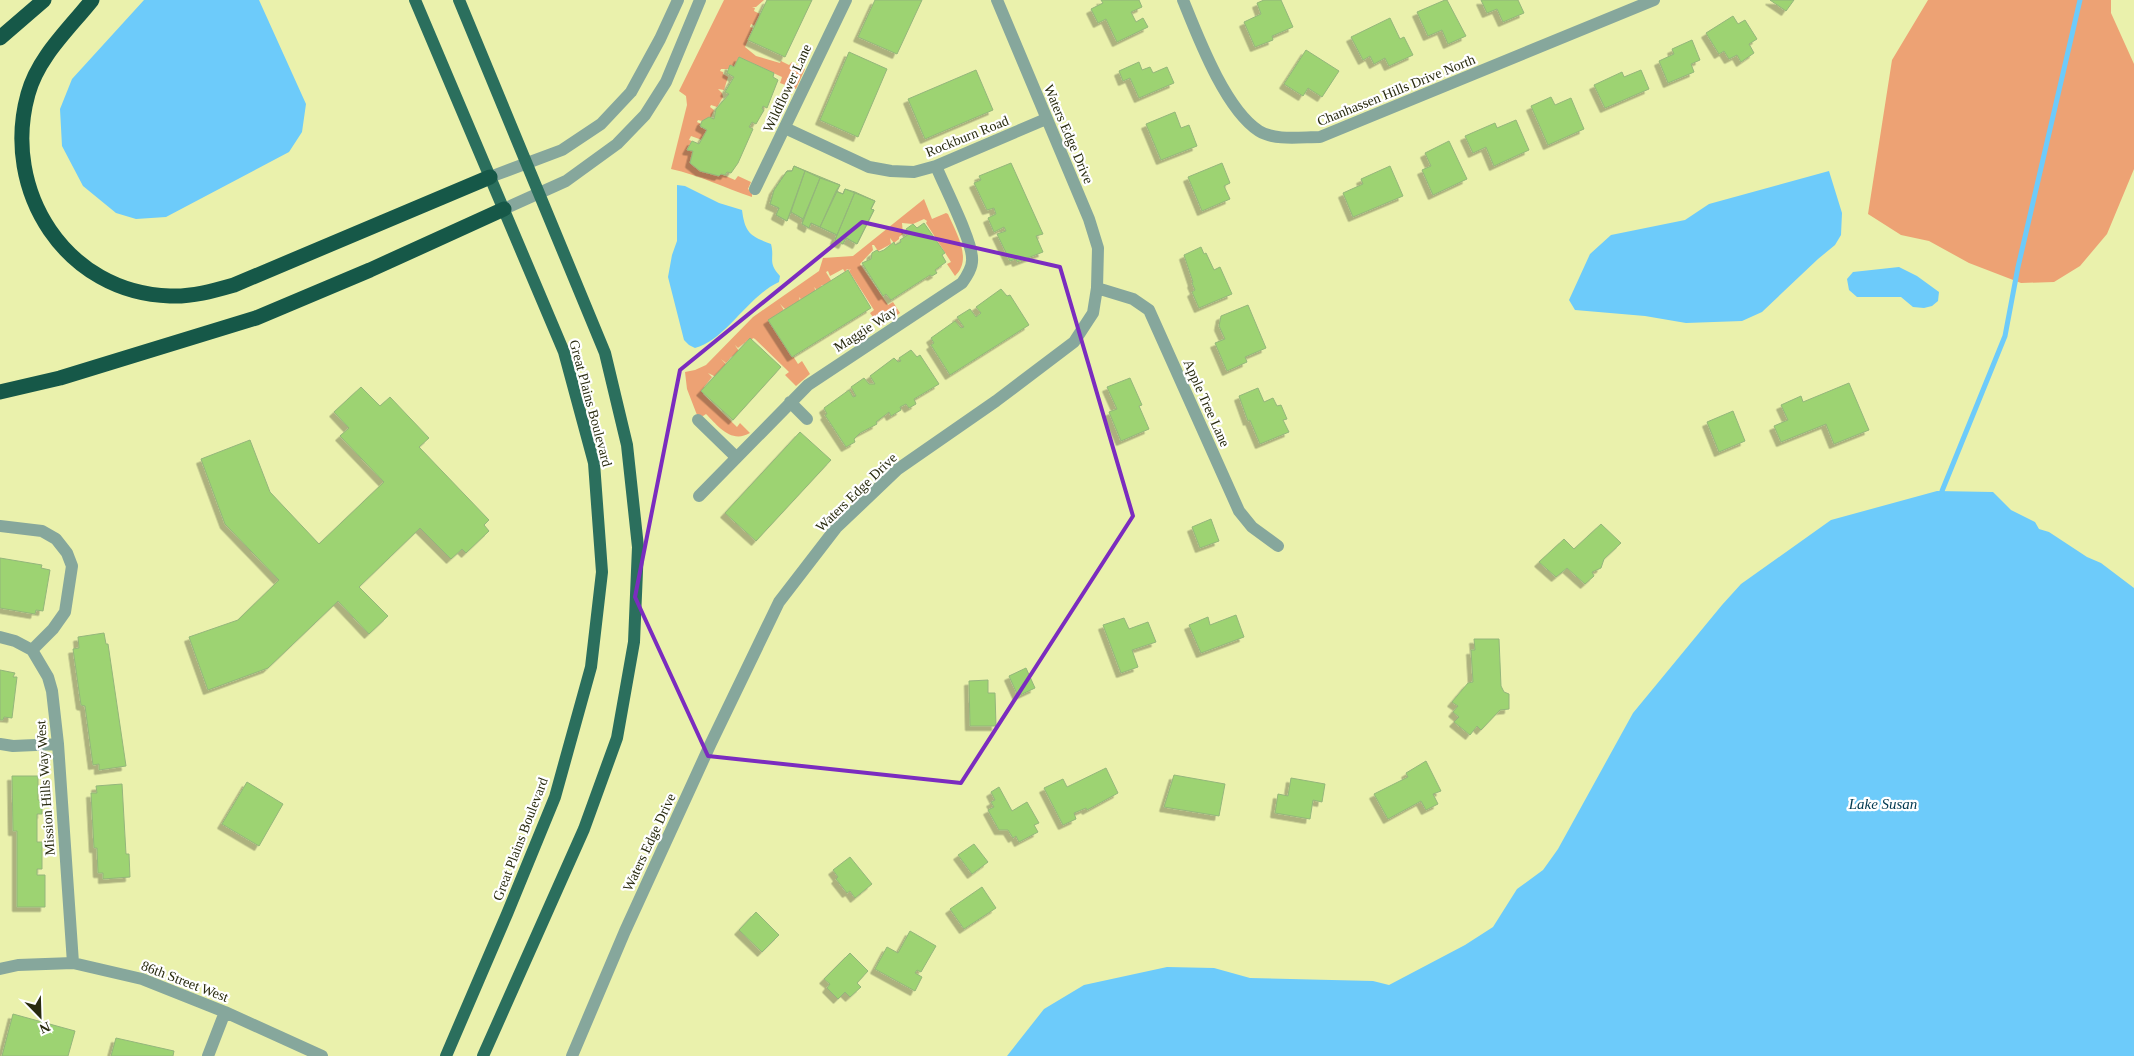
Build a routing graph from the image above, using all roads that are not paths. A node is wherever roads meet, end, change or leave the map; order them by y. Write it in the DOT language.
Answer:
graph roads {
  1 [pos="44,0"];
  2 [pos="92,0"];
  3 [pos="415,0"];
  4 [pos="459,0"];
  5 [pos="678,0"];
  6 [pos="700,0"];
  7 [pos="846,0"];
  8 [pos="997,0"];
  9 [pos="1183,0"];
  10 [pos="1654,0"];
  11 [pos="0,38"];
  12 [pos="1046,119"];
  13 [pos="785,128"];
  14 [pos="526,163"];
  15 [pos="936,166"];
  16 [pos="490,177"];
  17 [pos="756,189"];
  18 [pos="539,194"];
  19 [pos="504,209"];
  20 [pos="1097,288"];
  21 [pos="0,392"];
  22 [pos="790,402"];
  23 [pos="807,419"];
  24 [pos="698,420"];
  25 [pos="736,457"];
  26 [pos="699,496"];
  27 [pos="0,526"];
  28 [pos="1278,546"];
  29 [pos="0,637"];
  30 [pos="32,650"];
  31 [pos="0,744"];
  32 [pos="58,744"];
  33 [pos="73,963"];
  34 [pos="0,969"];
  35 [pos="225,1012"];
  36 [pos="208,1056"];
  37 [pos="322,1056"];
  38 [pos="446,1056"];
  39 [pos="483,1056"];
  40 [pos="572,1056"];
  1 -- 11 [label="highway"];
  2 -- 16 [label="highway"];
  3 -- 16 [label="main road, Great Plains Boulevard"];
  4 -- 14 [label="main road, Great Plains Boulevard"];
  5 -- 14 [label="street"];
  6 -- 18 [label="street"];
  7 -- 13 [label="street, Wildflower Lane"];
  8 -- 12 [label="street, Waters Edge Drive"];
  9 -- 10 [label="street, Chanhassen Hills Drive North"];
  12 -- 15 [label="street, Rockburn Road"];
  12 -- 20 [label="street, Waters Edge Drive"];
  13 -- 15 [label="street, Rockburn Road"];
  13 -- 17 [label="street, Wildflower Lane"];
  14 -- 16 [label="street"];
  14 -- 18 [label="main road, Great Plains Boulevard"];
  15 -- 22 [label="street, Maggie Way"];
  16 -- 19 [label="main road, Great Plains Boulevard"];
  18 -- 19 [label="street"];
  18 -- 39 [label="main road, Great Plains Boulevard"];
  19 -- 21 [label="highway"];
  19 -- 38 [label="main road, Great Plains Boulevard"];
  20 -- 28 [label="street, Apple Tree Lane"];
  20 -- 40 [label="street, Waters Edge Drive"];
  22 -- 23 [label="street"];
  22 -- 25 [label="street, Maggie Way"];
  24 -- 25 [label="street"];
  25 -- 26 [label="street, Maggie Way"];
  27 -- 30 [label="street"];
  29 -- 30 [label="street"];
  30 -- 32 [label="street, Mission Hills Way West"];
  31 -- 32 [label="street"];
  32 -- 33 [label="street, Mission Hills Way West"];
  33 -- 34 [label="street, 86th Street West"];
  33 -- 35 [label="street, 86th Street West"];
  35 -- 36 [label="street"];
  35 -- 37 [label="street, 86th Street West"];
}
